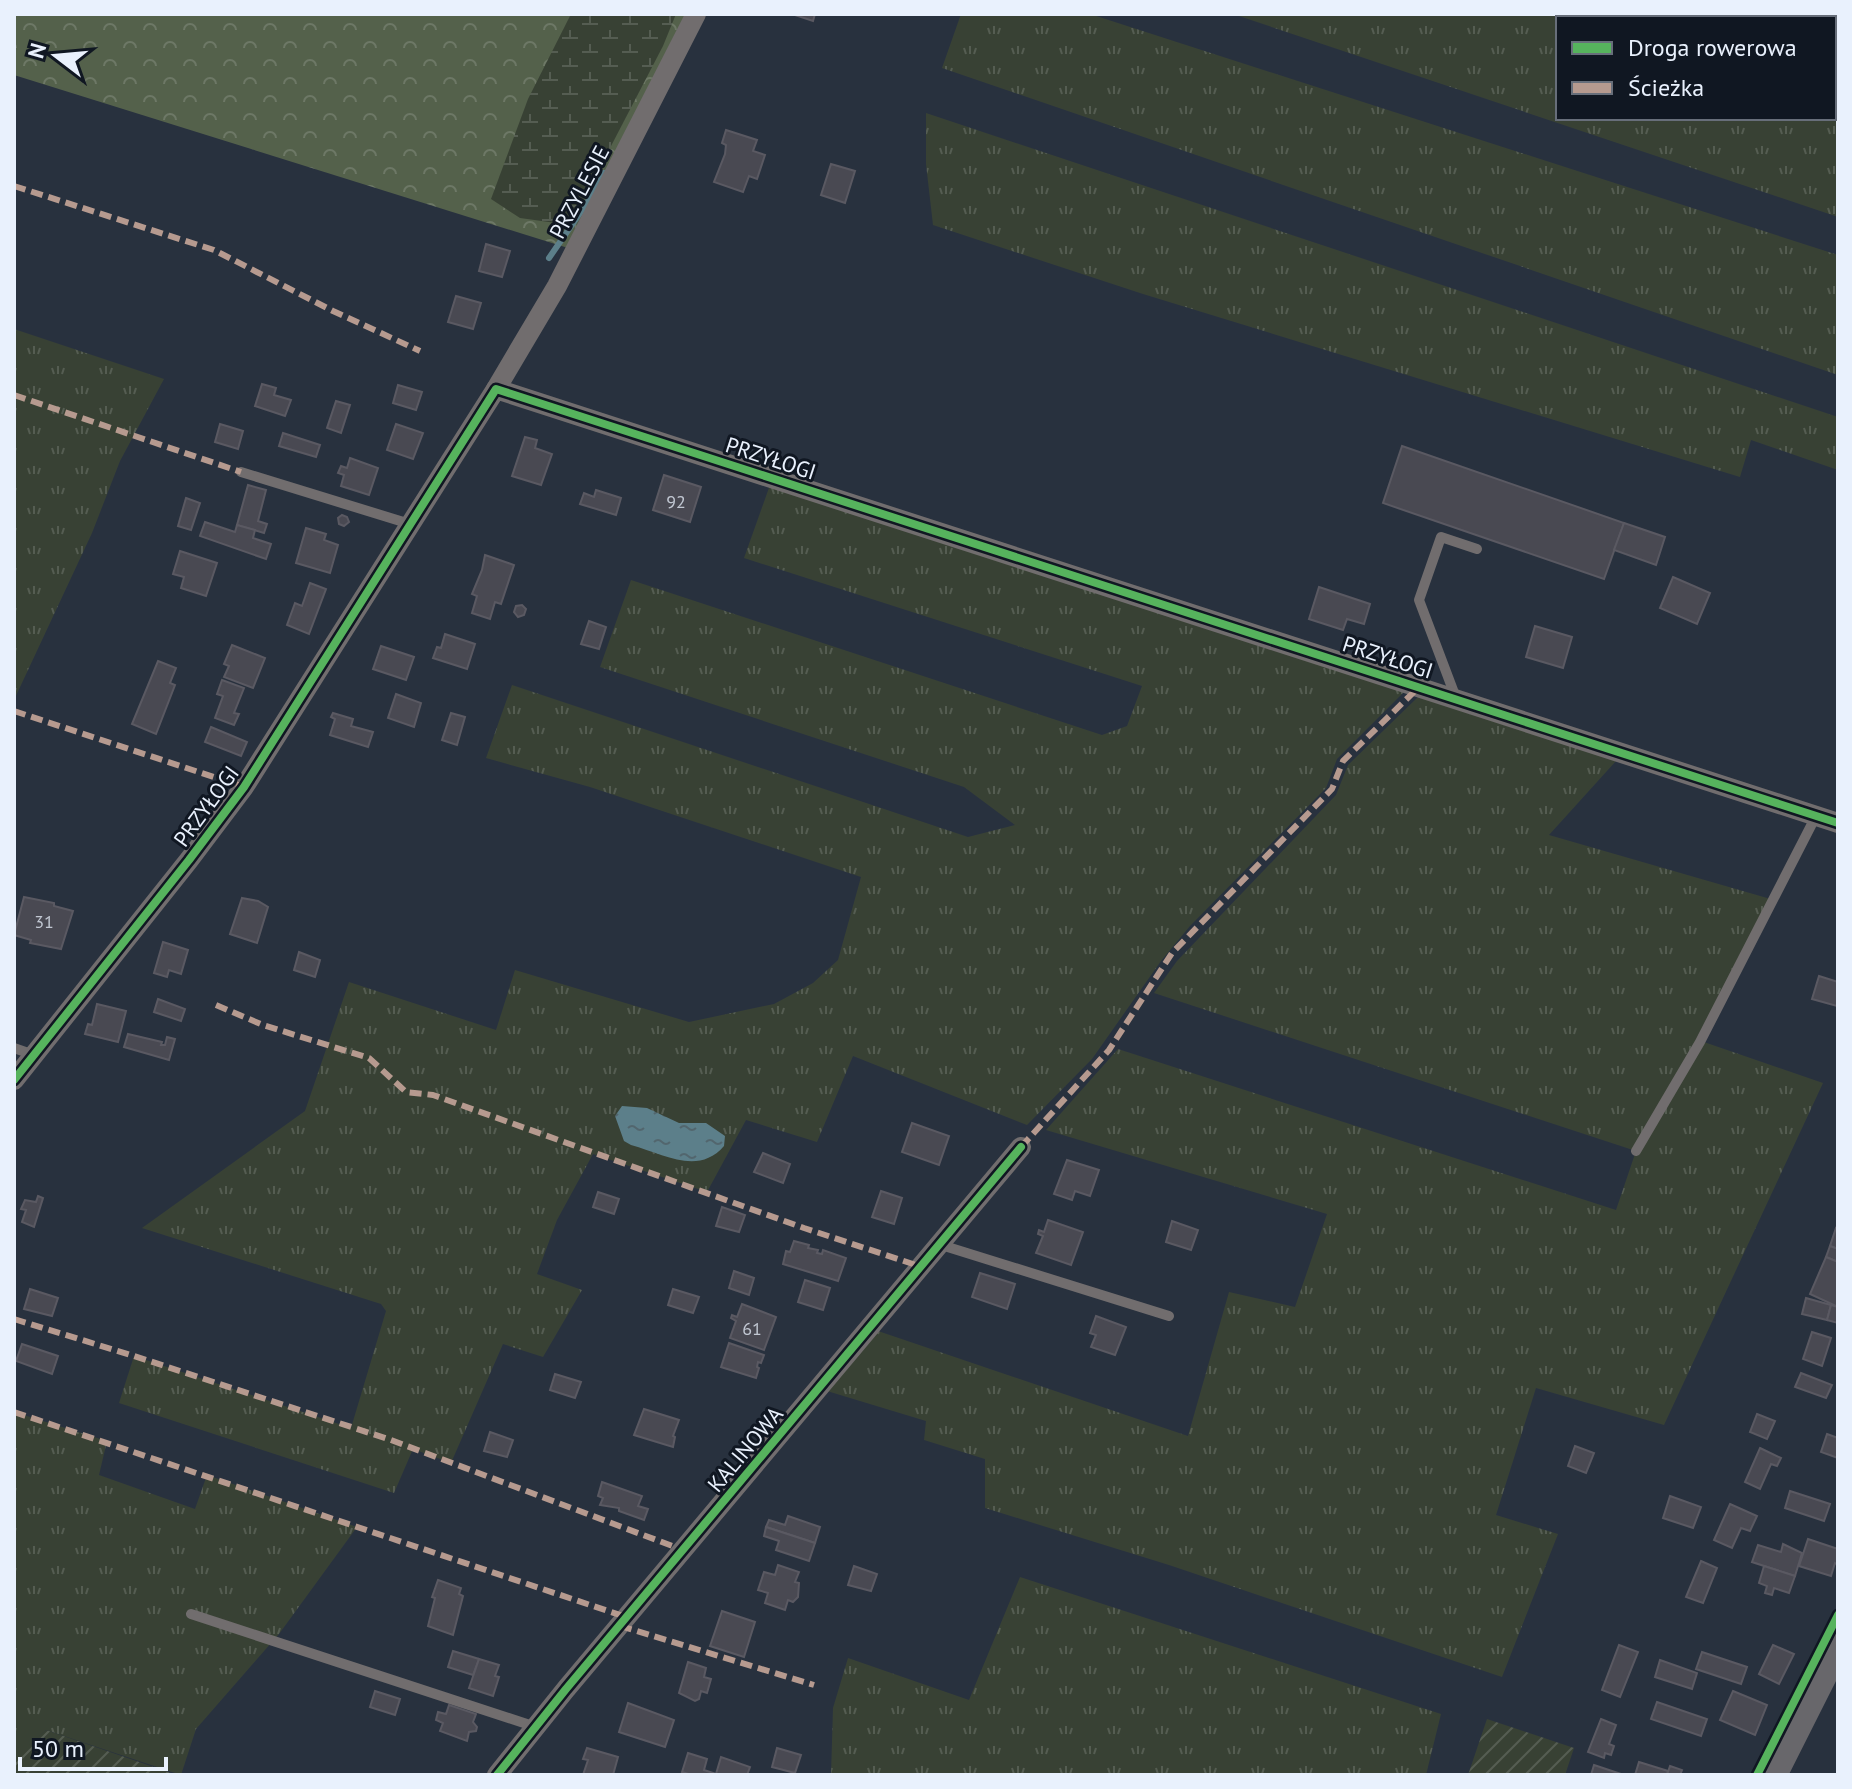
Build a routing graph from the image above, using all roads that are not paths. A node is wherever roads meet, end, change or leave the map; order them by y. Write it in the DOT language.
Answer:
graph roads {
  1 [pos="696,14"];
  2 [pos="496,389"];
  3 [pos="241,472"];
  4 [pos="410,524"];
  5 [pos="1477,549"];
  6 [pos="1456,698"];
  7 [pos="1816,816"];
  8 [pos="1838,823"];
  9 [pos="14,1048"];
  10 [pos="34,1055"];
  11 [pos="14,1080"];
  12 [pos="1021,1147"];
  13 [pos="1636,1151"];
  14 [pos="938,1244"];
  15 [pos="1169,1316"];
  16 [pos="191,1614"];
  17 [pos="1838,1646"];
  18 [pos="536,1727"];
  19 [pos="497,1775"];
  20 [pos="1773,1775"];
  1 -- 2 [label="street, PRZYLESIE"];
  2 -- 4 [label="street, PRZYŁOGI"];
  2 -- 6 [label="street, PRZYŁOGI"];
  3 -- 4 [label="lane"];
  4 -- 10 [label="street, PRZYŁOGI"];
  5 -- 6 [label="lane"];
  6 -- 7 [label="street, PRZYŁOGI"];
  7 -- 8 [label="street, PRZYŁOGI"];
  7 -- 13 [label="lane"];
  9 -- 10 [label="lane"];
  10 -- 11 [label="street, PRZYŁOGI"];
  12 -- 14 [label="street, KALINOWA"];
  14 -- 15 [label="lane"];
  14 -- 18 [label="street, KALINOWA"];
  16 -- 18 [label="lane"];
  17 -- 20 [label="street"];
  18 -- 19 [label="street, KALINOWA"];
}
